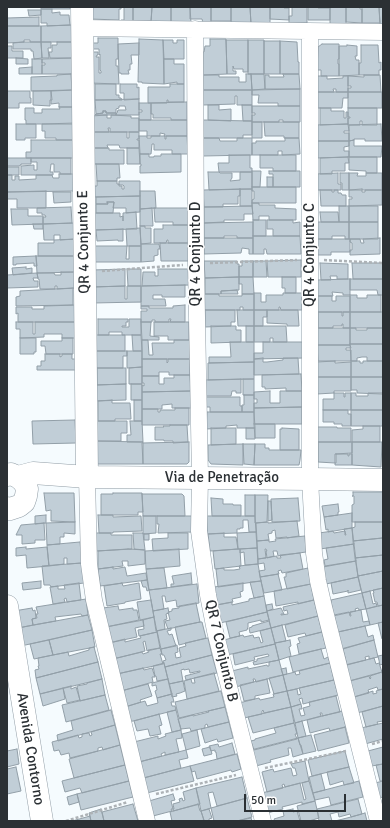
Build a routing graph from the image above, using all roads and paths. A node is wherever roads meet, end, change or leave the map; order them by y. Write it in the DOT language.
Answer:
graph roads {
  1 [pos="82,7"];
  2 [pos="82,28"];
  3 [pos="196,30"];
  4 [pos="310,32"];
  5 [pos="383,32"];
  6 [pos="310,260"];
  7 [pos="383,263"];
  8 [pos="196,264"];
  9 [pos="85,272"];
  10 [pos="87,477"];
  11 [pos="200,478"];
  12 [pos="310,479"];
  13 [pos="383,480"];
  14 [pos="16,491"];
  15 [pos="7,527"];
  16 [pos="7,606"];
  17 [pos="383,741"];
  18 [pos="359,748"];
  19 [pos="250,771"];
  20 [pos="141,798"];
  21 [pos="42,821"];
  22 [pos="66,821"];
  23 [pos="147,821"];
  24 [pos="263,821"];
  25 [pos="378,821"];
  1 -- 2 [label="street, QR 4 Conjunto E"];
  2 -- 3 [label="street"];
  2 -- 9 [label="street, QR 4 Conjunto E"];
  3 -- 4 [label="street"];
  3 -- 8 [label="street, QR 4 Conjunto D"];
  4 -- 5 [label="street"];
  4 -- 6 [label="street, QR 4 Conjunto C"];
  6 -- 7 [label="path"];
  6 -- 8 [label="path"];
  6 -- 12 [label="street, QR 4 Conjunto C"];
  8 -- 9 [label="path"];
  8 -- 11 [label="street, QR 4 Conjunto D"];
  9 -- 10 [label="street, QR 4 Conjunto E"];
  10 -- 11 [label="street, Via de Penetração"];
  10 -- 14 [label="street, Via de Penetração"];
  10 -- 20 [label="street"];
  11 -- 12 [label="street, Via de Penetração"];
  11 -- 19 [label="street, QR 7 Conjunto B"];
  12 -- 13 [label="street, Via de Penetração"];
  12 -- 18 [label="street, QR 4 Conjunto C"];
  14 -- 15 [label="street"];
  16 -- 21 [label="street, Avenida Contorno"];
  17 -- 18 [label="path"];
  18 -- 19 [label="path"];
  18 -- 25 [label="street, QR 4 Conjunto C"];
  19 -- 20 [label="path"];
  19 -- 24 [label="street, QR 7 Conjunto B"];
  20 -- 22 [label="path"];
  20 -- 23 [label="street"];
}
